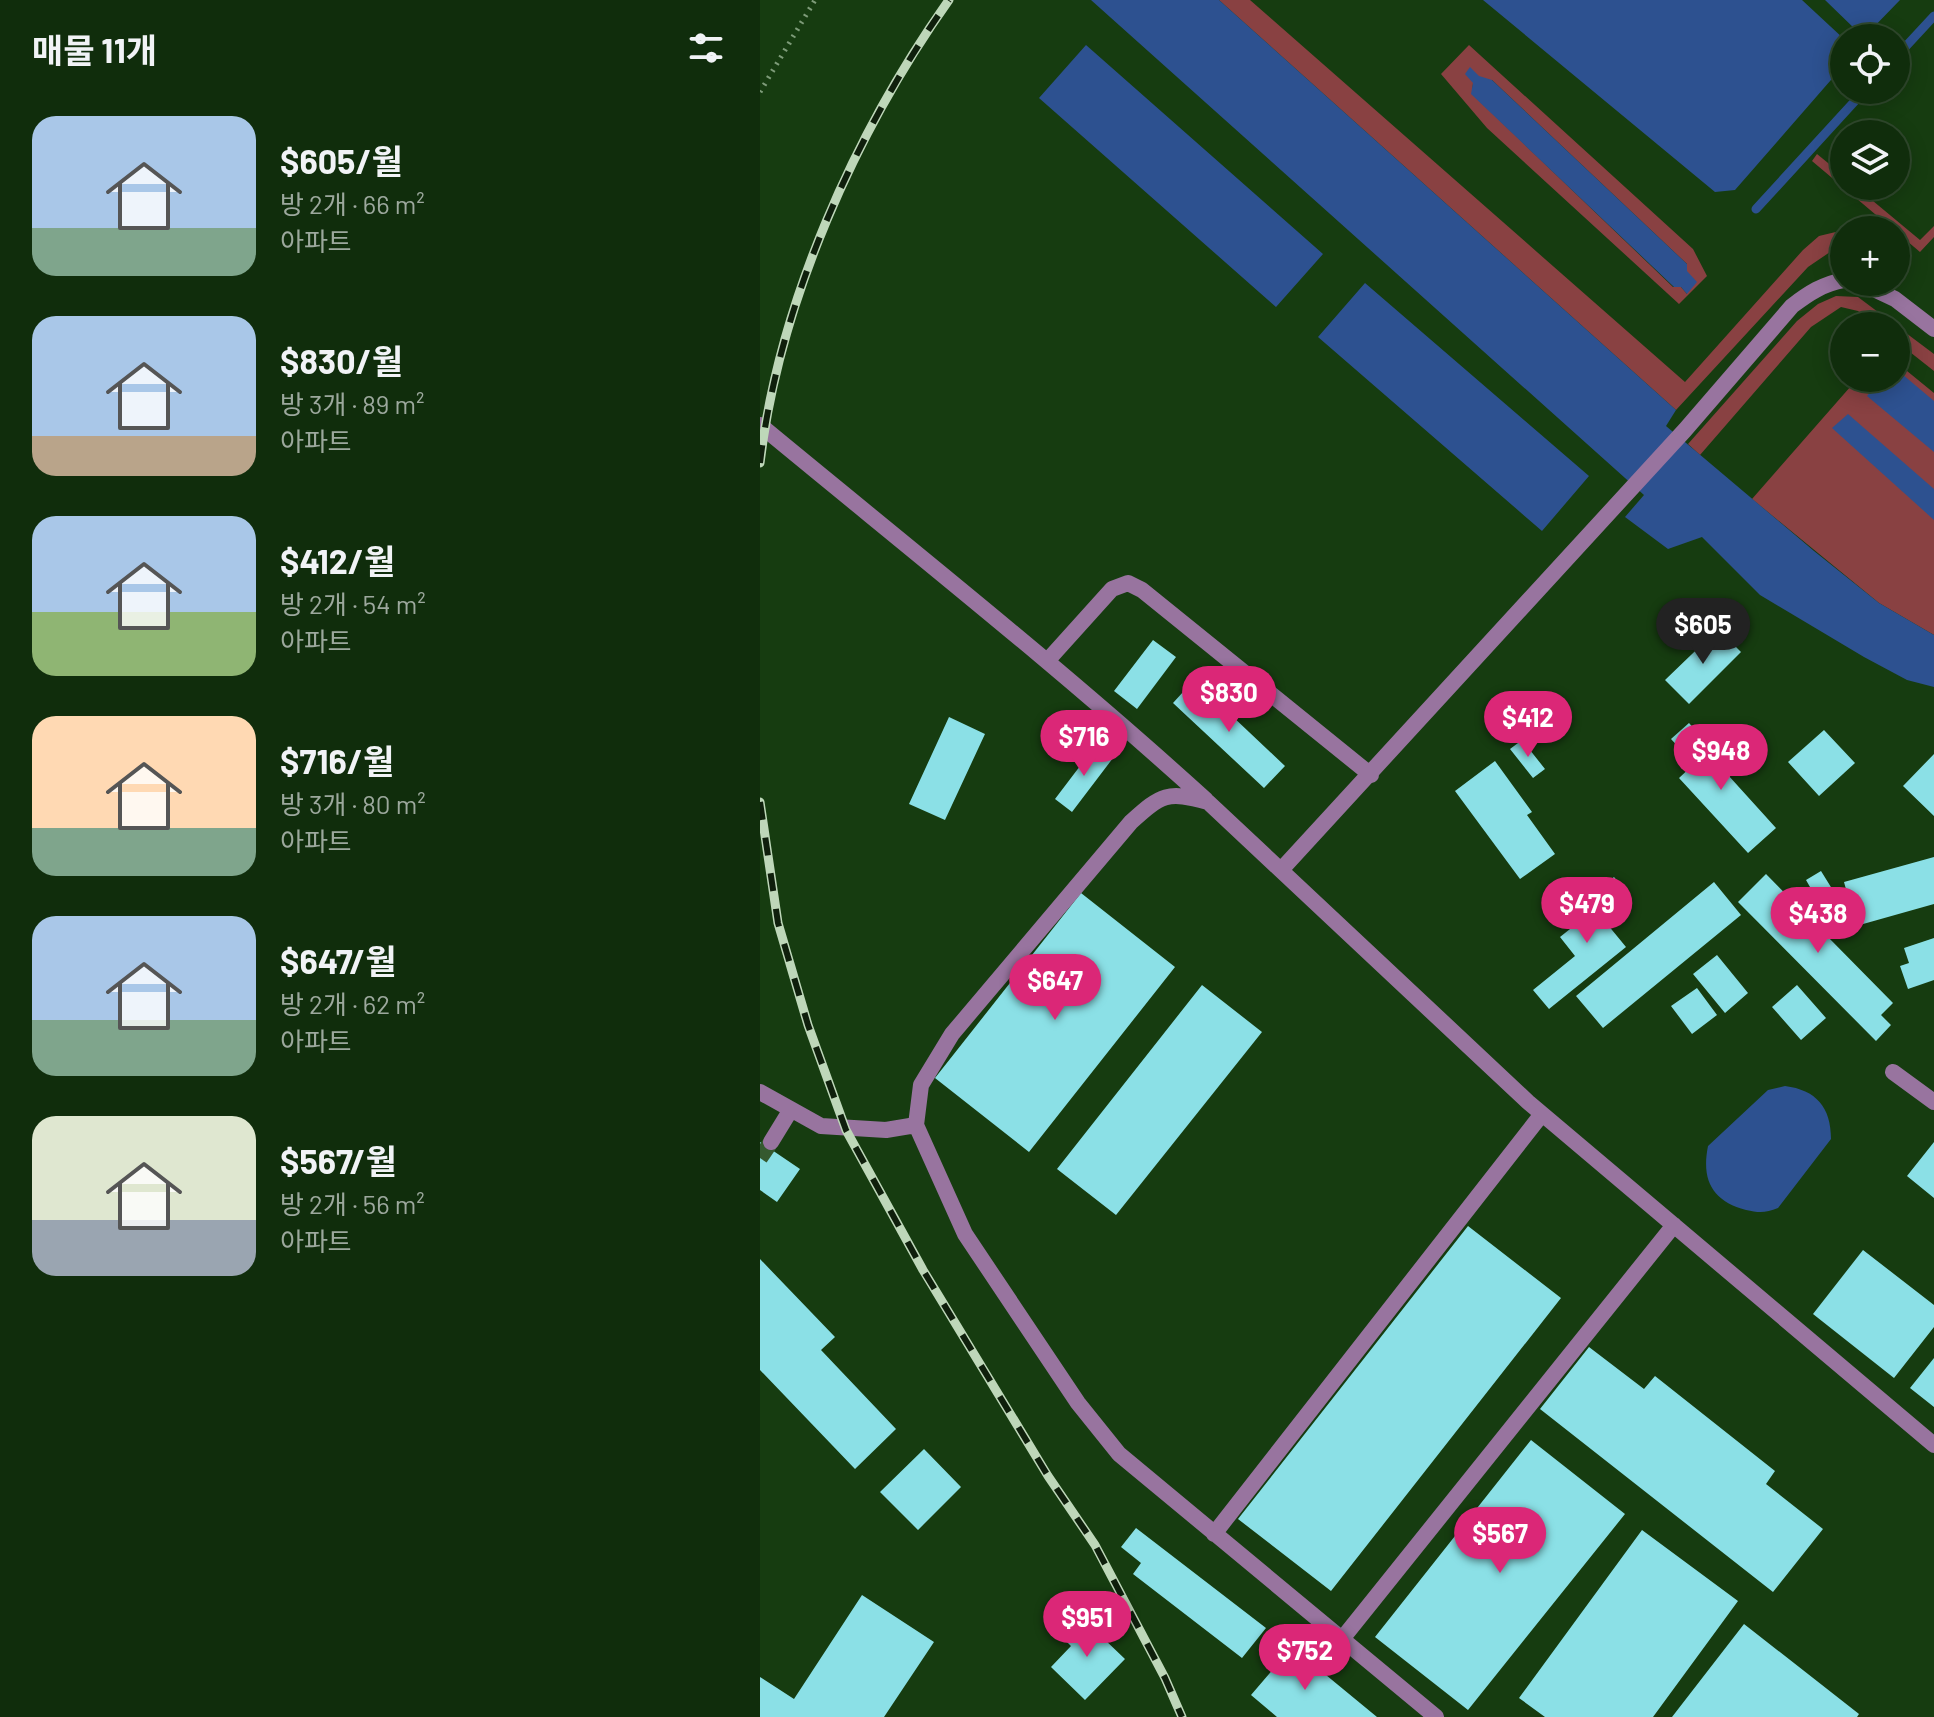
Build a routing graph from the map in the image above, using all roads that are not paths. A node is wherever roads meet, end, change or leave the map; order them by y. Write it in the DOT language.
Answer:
graph roads {
  1 [pos="1830,283"];
  2 [pos="1890,296"];
  3 [pos="1934,329"];
  4 [pos="760,425"];
  5 [pos="1048,660"];
  6 [pos="1371,775"];
  7 [pos="1208,802"];
  8 [pos="1281,870"];
  9 [pos="1893,1072"];
  10 [pos="760,1092"];
  11 [pos="1934,1102"];
  12 [pos="790,1111"];
  13 [pos="1542,1114"];
  14 [pos="916,1125"];
  15 [pos="771,1142"];
  16 [pos="1674,1225"];
  17 [pos="1934,1445"];
  18 [pos="1214,1534"];
  19 [pos="1342,1639"];
  20 [pos="1436,1717"];
  1 -- 6 [label="street"];
  2 -- 3 [label="street"];
  4 -- 5 [label="street"];
  5 -- 6 [label="street"];
  5 -- 7 [label="street"];
  6 -- 8 [label="street"];
  7 -- 8 [label="street"];
  7 -- 14 [label="street"];
  8 -- 13 [label="street"];
  9 -- 11 [label="street"];
  10 -- 12 [label="street"];
  12 -- 14 [label="street"];
  12 -- 15 [label="street"];
  13 -- 16 [label="street"];
  13 -- 18 [label="street"];
  14 -- 18 [label="street"];
  16 -- 17 [label="street"];
  16 -- 19 [label="street"];
  18 -- 19 [label="street"];
  19 -- 20 [label="street"];
}
